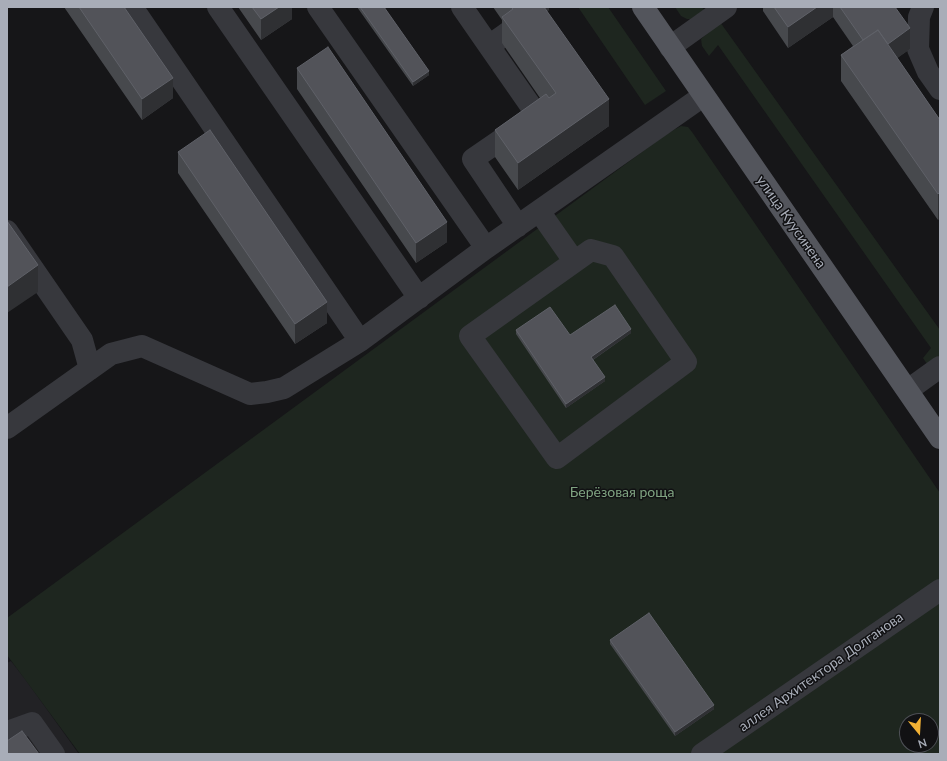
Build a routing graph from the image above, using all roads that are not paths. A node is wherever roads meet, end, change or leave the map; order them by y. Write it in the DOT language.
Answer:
graph roads {
  1 [pos="132,7"];
  2 [pos="218,7"];
  3 [pos="318,7"];
  4 [pos="462,7"];
  5 [pos="643,7"];
  6 [pos="726,7"];
  7 [pos="923,7"];
  8 [pos="510,31"];
  9 [pos="489,46"];
  10 [pos="670,47"];
  11 [pos="940,89"];
  12 [pos="703,96"];
  13 [pos="539,211"];
  14 [pos="518,226"];
  15 [pos="7,231"];
  16 [pos="486,248"];
  17 [pos="574,261"];
  18 [pos="419,298"];
  19 [pos="360,341"];
  20 [pos="940,367"];
  21 [pos="90,369"];
  22 [pos="908,390"];
  23 [pos="7,428"];
  24 [pos="940,438"];
  25 [pos="940,590"];
  26 [pos="7,732"];
  27 [pos="54,754"];
  28 [pos="702,754"];
  1 -- 19 [label="street"];
  2 -- 18 [label="street"];
  3 -- 16 [label="street"];
  4 -- 9 [label="street"];
  5 -- 10 [label="main road, улица Куусинена"];
  6 -- 10 [label="street"];
  7 -- 11 [label="street"];
  8 -- 9 [label="street"];
  9 -- 14 [label="street"];
  10 -- 12 [label="main road, улица Куусинена"];
  12 -- 13 [label="street"];
  12 -- 22 [label="main road, улица Куусинена"];
  13 -- 14 [label="street"];
  13 -- 17 [label="street"];
  14 -- 16 [label="street"];
  15 -- 21 [label="street"];
  16 -- 18 [label="street"];
  17 -- 17 [label="street"];
  18 -- 19 [label="street"];
  19 -- 21 [label="street"];
  20 -- 22 [label="street"];
  21 -- 23 [label="street"];
  22 -- 24 [label="main road, улица Куусинена"];
  25 -- 28 [label="street, аллея Архитектора Долганова"];
  26 -- 27 [label="street"];
}
